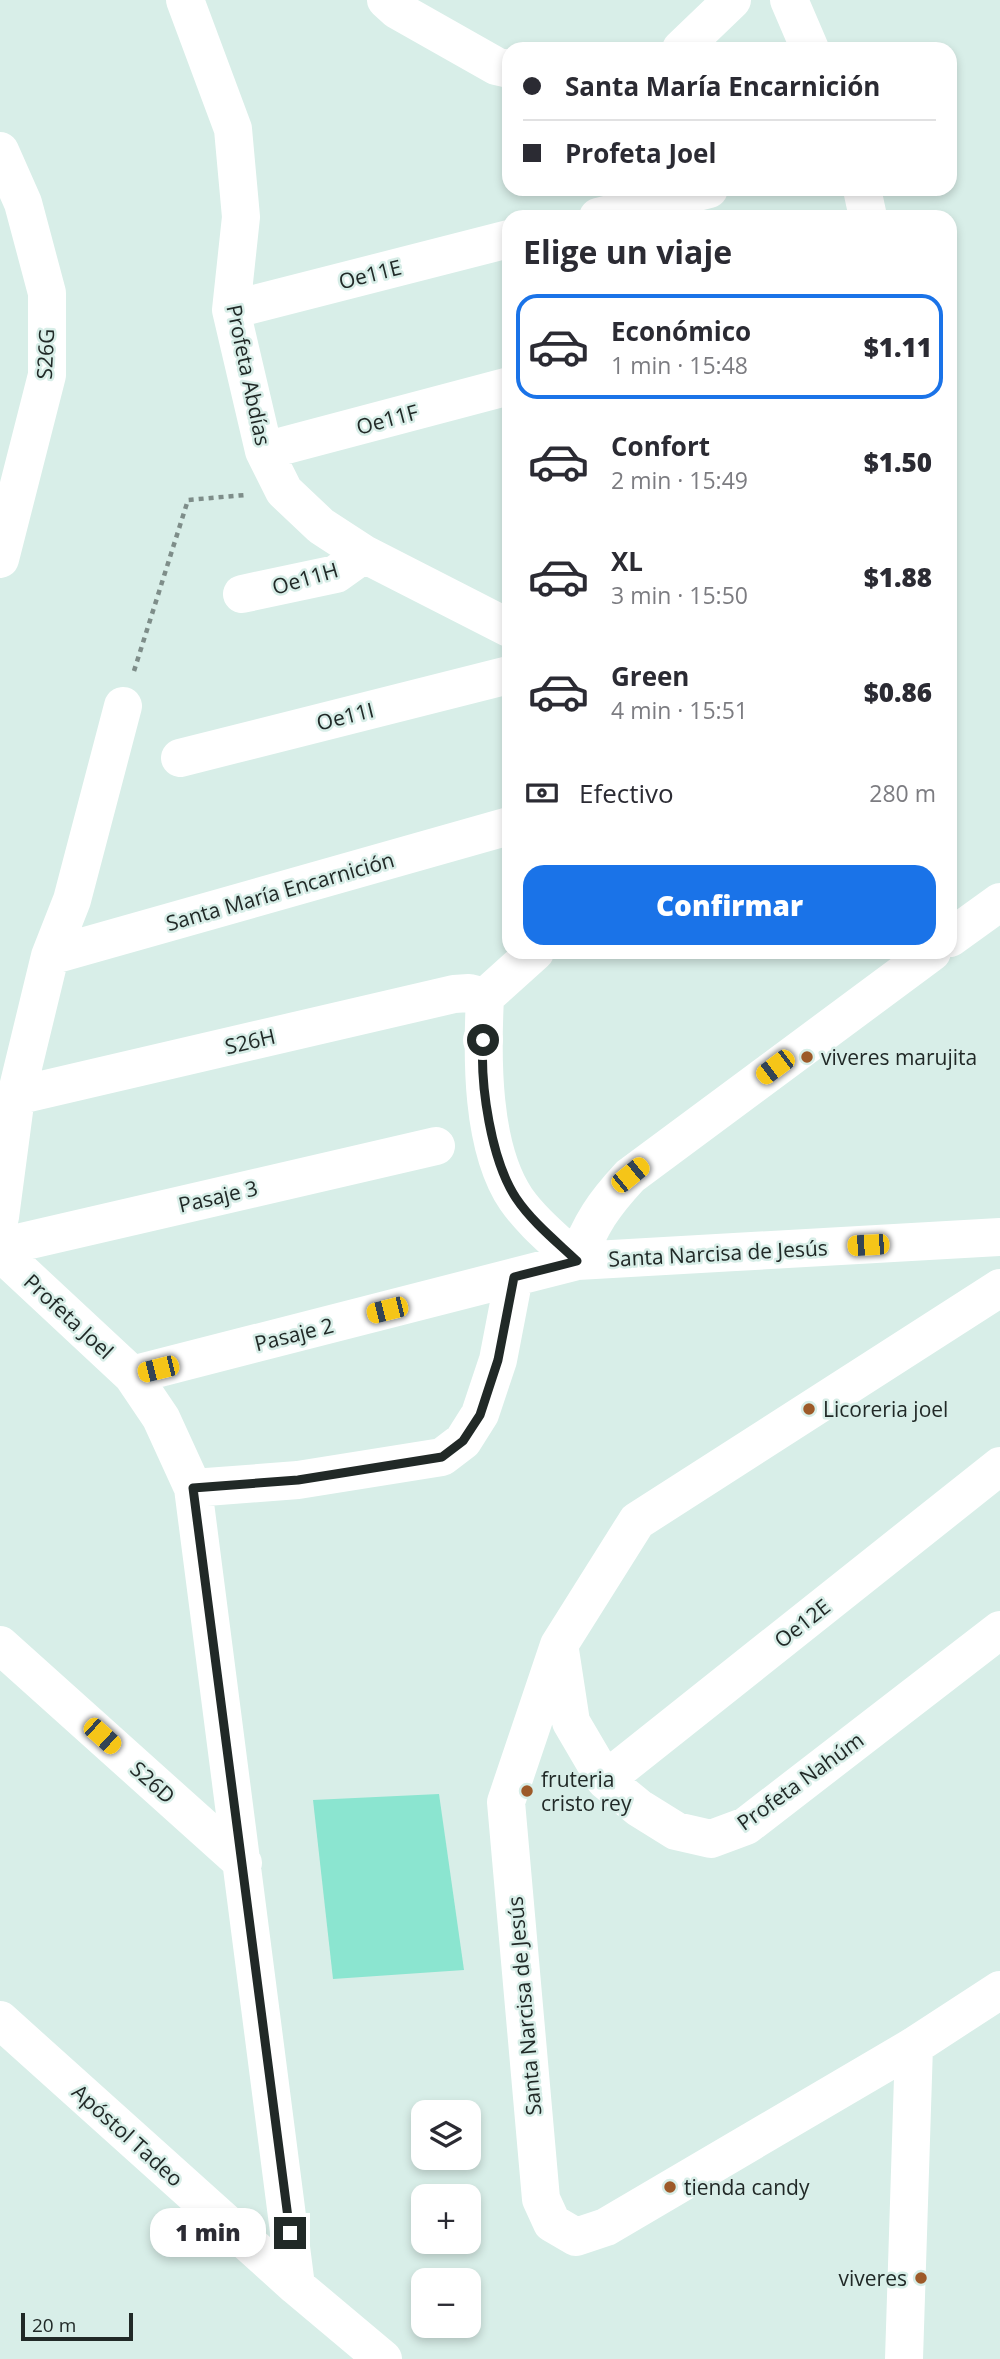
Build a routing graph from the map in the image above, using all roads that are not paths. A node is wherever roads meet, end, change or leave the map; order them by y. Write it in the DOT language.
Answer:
graph roads {
  1 [pos="185,0"];
  2 [pos="386,0"];
  3 [pos="732,0"];
  4 [pos="789,0"];
  5 [pos="688,42"];
  6 [pos="807,42"];
  7 [pos="502,67"];
  8 [pos="0,151"];
  9 [pos="681,196"];
  10 [pos="626,210"];
  11 [pos="502,241"];
  12 [pos="231,310"];
  13 [pos="502,388"];
  14 [pos="264,451"];
  15 [pos="364,554"];
  16 [pos="0,559"];
  17 [pos="242,594"];
  18 [pos="502,624"];
  19 [pos="502,677"];
  20 [pos="123,706"];
  21 [pos="180,758"];
  22 [pos="502,828"];
  23 [pos="1000,902"];
  24 [pos="957,933"];
  25 [pos="50,956"];
  26 [pos="527,959"];
  27 [pos="923,959"];
  28 [pos="485,997"];
  29 [pos="16,1096"];
  30 [pos="436,1146"];
  31 [pos="0,1217"];
  32 [pos="1000,1237"];
  33 [pos="0,1249"];
  34 [pos="577,1261"];
  35 [pos="514,1277"];
  36 [pos="1000,1288"];
  37 [pos="132,1375"];
  38 [pos="1000,1466"];
  39 [pos="193,1488"];
  40 [pos="1000,1630"];
  41 [pos="0,1644"];
  42 [pos="559,1644"];
  43 [pos="605,1780"];
  44 [pos="243,1863"];
  45 [pos="1000,1990"];
  46 [pos="0,2020"];
  47 [pos="914,2046"];
  48 [pos="296,2286"];
  49 [pos="383,2359"];
  50 [pos="904,2359"];
  1 -- 12 [label="street, Profeta Abdías"];
  2 -- 7 [label="street"];
  3 -- 5 [label="street"];
  4 -- 6 [label="street"];
  8 -- 16 [label="street, S26G"];
  9 -- 10 [label="street"];
  11 -- 12 [label="street, Oe11E"];
  12 -- 14 [label="street, Profeta Abdías"];
  13 -- 14 [label="street, Oe11F"];
  14 -- 15 [label="street, Profeta Abdías"];
  15 -- 17 [label="street, Oe11H"];
  15 -- 18 [label="street, Profeta Abdías"];
  19 -- 21 [label="street, Oe11I"];
  20 -- 25 [label="street"];
  22 -- 25 [label="street, Santa María Encarnición"];
  23 -- 24 [label="street"];
  25 -- 29 [label="street"];
  26 -- 28 [label="street"];
  27 -- 34 [label="street, Santa Narcisa de Jesús"];
  28 -- 29 [label="street, S26H"];
  28 -- 34 [label="street"];
  29 -- 31 [label="street"];
  30 -- 33 [label="street, Pasaje 3"];
  32 -- 34 [label="street, Santa Narcisa de Jesús"];
  33 -- 37 [label="street, Profeta Joel"];
  34 -- 35 [label="street, Pasaje 2"];
  35 -- 37 [label="street, Pasaje 2"];
  35 -- 39 [label="street"];
  36 -- 42 [label="street, Santa Narcisa de Jesús"];
  37 -- 39 [label="street, Profeta Joel"];
  38 -- 43 [label="street, Oe12E"];
  39 -- 44 [label="street, Profeta Joel"];
  40 -- 43 [label="street, Profeta Nahúm"];
  41 -- 44 [label="street, S26D"];
  42 -- 43 [label="street, Profeta Nahúm"];
  42 -- 47 [label="street, Santa Narcisa de Jesús"];
  44 -- 48 [label="street, Profeta Joel"];
  45 -- 47 [label="street, Santa Narcisa de Jesús"];
  46 -- 48 [label="street, Apóstol Tadeo"];
  47 -- 50 [label="street"];
  48 -- 49 [label="street, Apóstol Tadeo"];
}
